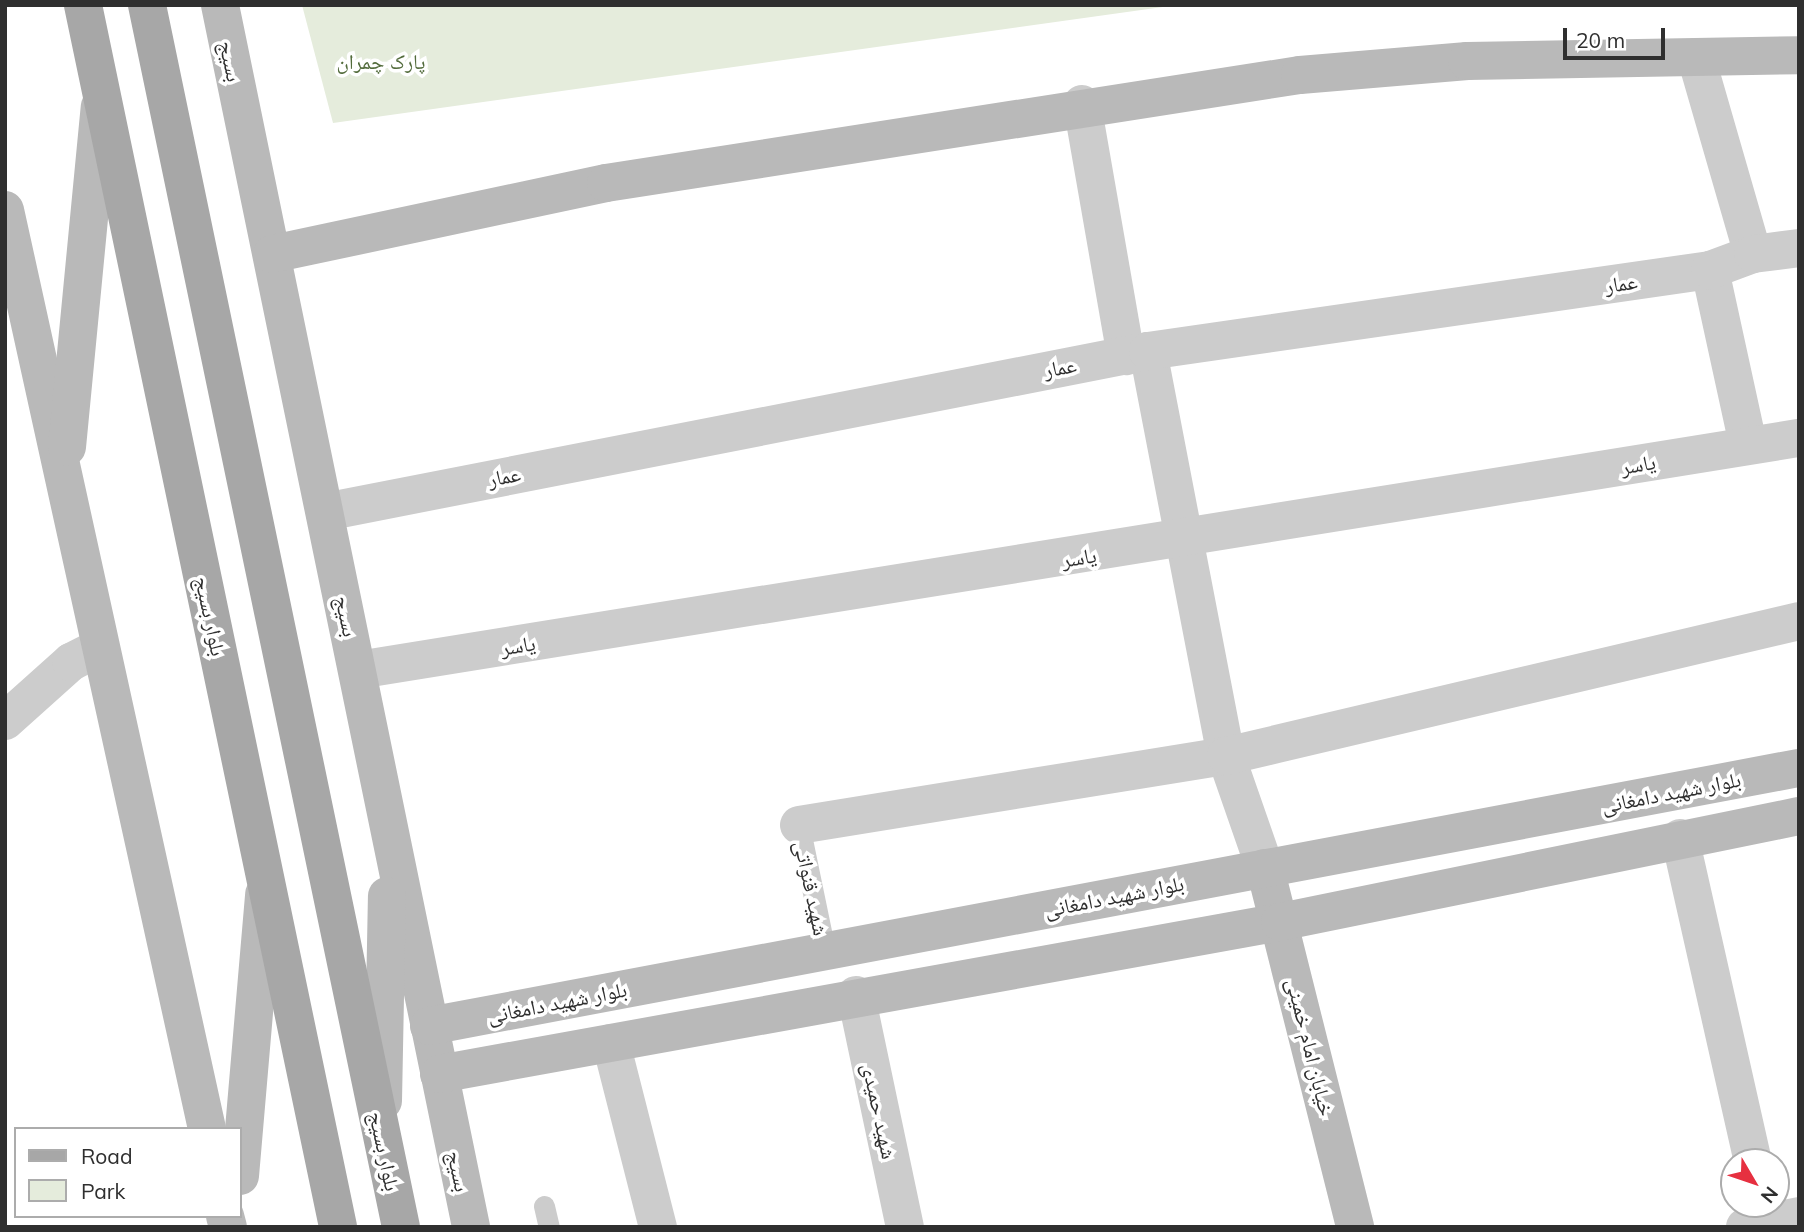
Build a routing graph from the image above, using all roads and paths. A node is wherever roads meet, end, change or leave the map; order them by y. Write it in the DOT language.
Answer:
graph roads {
  1 [pos="83,5"];
  2 [pos="147,5"];
  3 [pos="220,5"];
  4 [pos="1799,55"];
  5 [pos="1696,57"];
  6 [pos="101,94"];
  7 [pos="1082,104"];
  8 [pos="5,210"];
  9 [pos="1799,248"];
  10 [pos="272,254"];
  11 [pos="1753,254"];
  12 [pos="1710,270"];
  13 [pos="1137,353"];
  14 [pos="1799,438"];
  15 [pos="1748,445"];
  16 [pos="64,484"];
  17 [pos="325,512"];
  18 [pos="1185,541"];
  19 [pos="1799,621"];
  20 [pos="99,648"];
  21 [pos="358,670"];
  22 [pos="5,722"];
  23 [pos="1226,755"];
  24 [pos="1799,768"];
  25 [pos="1799,816"];
  26 [pos="388,823"];
  27 [pos="799,825"];
  28 [pos="1680,838"];
  29 [pos="1265,868"];
  30 [pos="266,878"];
  31 [pos="1280,922"];
  32 [pos="825,951"];
  33 [pos="856,995"];
  34 [pos="429,1026"];
  35 [pos="611,1043"];
  36 [pos="439,1074"];
  37 [pos="207,1127"];
  38 [pos="382,1135"];
  39 [pos="1750,1148"];
  40 [pos="242,1153"];
  41 [pos="338,1227"];
  42 [pos="401,1227"];
  43 [pos="471,1227"];
  44 [pos="658,1227"];
  45 [pos="905,1227"];
  46 [pos="1355,1227"];
  1 -- 6 [label="main road, بلوار بسیج"];
  2 -- 38 [label="main road, بلوار بسیج"];
  3 -- 10 [label="street, بسیج"];
  4 -- 5 [label="street"];
  5 -- 7 [label="street"];
  5 -- 11 [label="street"];
  6 -- 16 [label="street"];
  6 -- 30 [label="main road, بلوار بسیج"];
  7 -- 10 [label="street"];
  7 -- 13 [label="street"];
  8 -- 16 [label="street"];
  9 -- 11 [label="street, عمار"];
  10 -- 17 [label="street, بسیج"];
  11 -- 12 [label="street, عمار"];
  12 -- 13 [label="street, عمار"];
  12 -- 15 [label="street"];
  13 -- 17 [label="street, عمار"];
  13 -- 18 [label="street"];
  14 -- 15 [label="street, یاسر"];
  15 -- 18 [label="street, یاسر"];
  16 -- 20 [label="street"];
  17 -- 21 [label="street, بسیج"];
  18 -- 21 [label="street, یاسر"];
  18 -- 23 [label="street"];
  19 -- 23 [label="street"];
  20 -- 22 [label="street"];
  20 -- 37 [label="street"];
  21 -- 26 [label="street, بسیج"];
  23 -- 27 [label="street"];
  23 -- 29 [label="street"];
  24 -- 29 [label="street, بلوار شهید دامغانی"];
  25 -- 28 [label="street"];
  26 -- 34 [label="street, بسیج"];
  26 -- 38 [label="street"];
  27 -- 32 [label="lane, شهید قنواتی"];
  28 -- 31 [label="street"];
  28 -- 39 [label="street"];
  29 -- 31 [label="street, خیابان امام خمینی"];
  29 -- 32 [label="street, بلوار شهید دامغانی"];
  30 -- 40 [label="street"];
  30 -- 41 [label="main road, بلوار بسیج"];
  31 -- 33 [label="street"];
  31 -- 46 [label="street, خیابان امام خمینی"];
  32 -- 34 [label="street, بلوار شهید دامغانی"];
  33 -- 35 [label="street"];
  33 -- 45 [label="street, شهید حمیدی"];
  34 -- 36 [label="street, بسیج"];
  35 -- 36 [label="street"];
  35 -- 44 [label="street"];
  36 -- 43 [label="street, بسیج"];
  38 -- 42 [label="main road, بلوار بسیج"];
}
